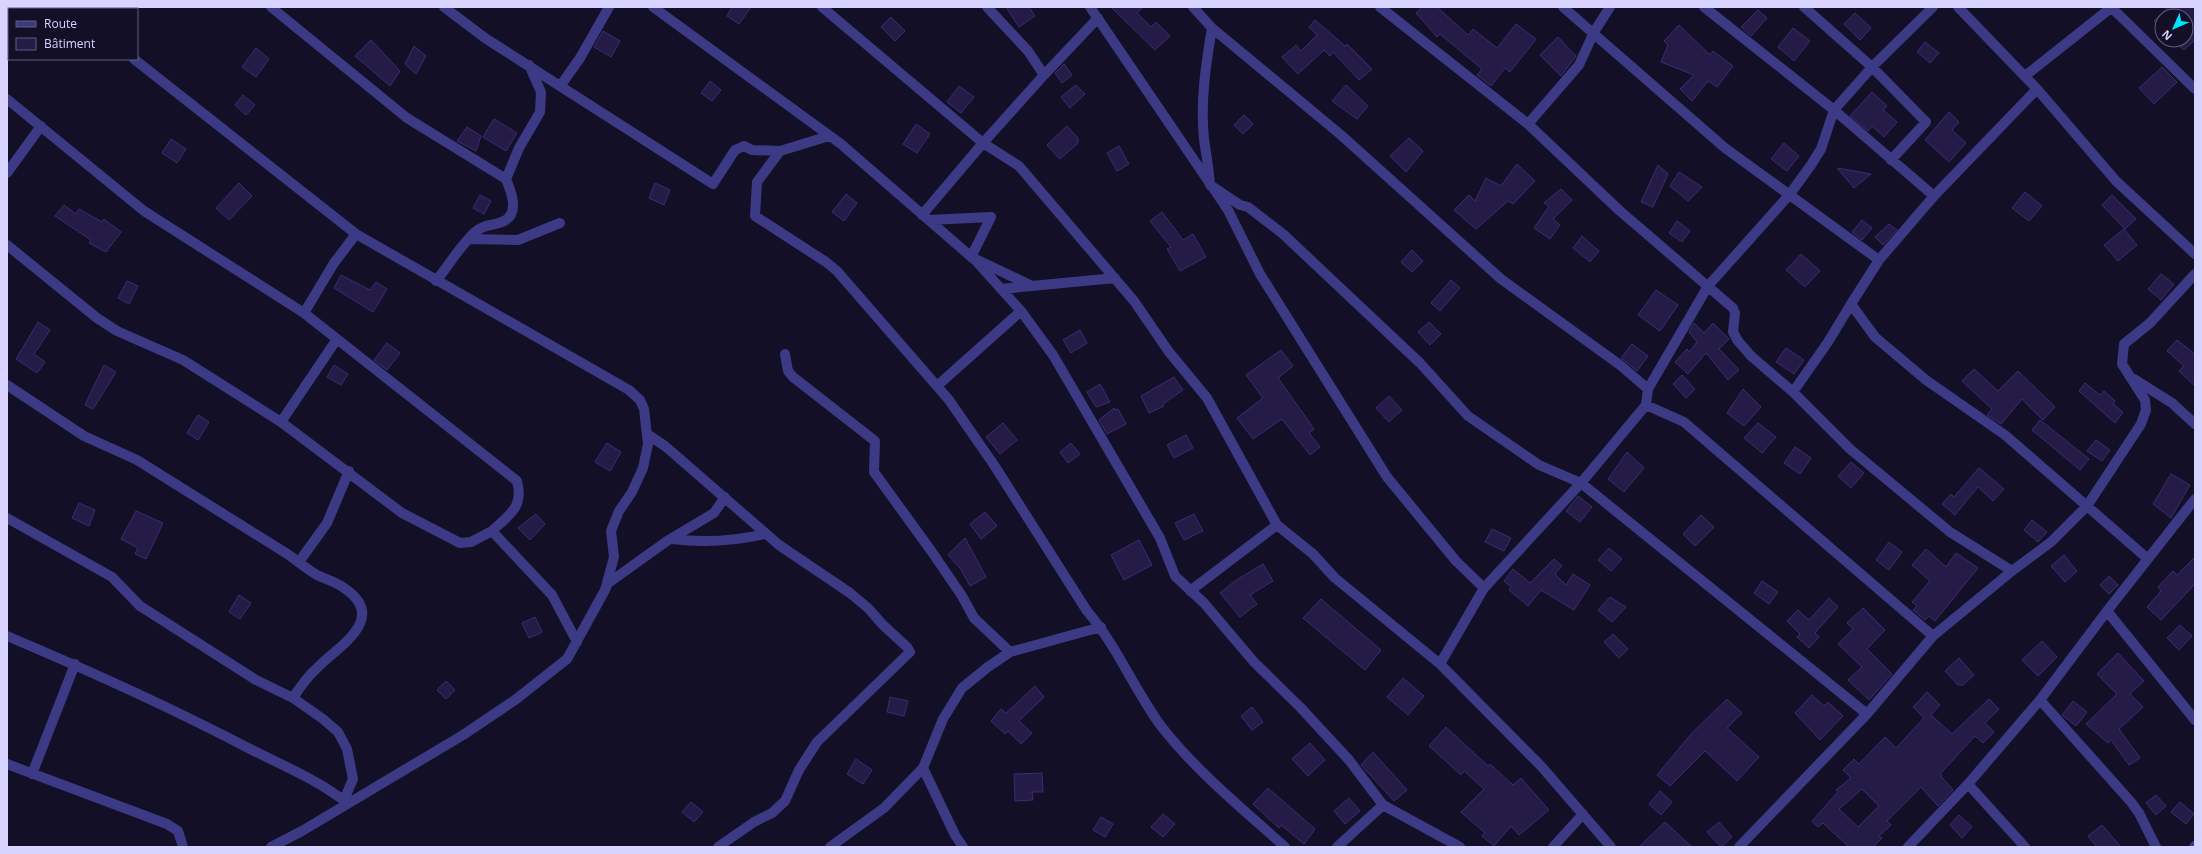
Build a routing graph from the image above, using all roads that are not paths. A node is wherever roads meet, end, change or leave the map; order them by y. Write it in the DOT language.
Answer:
graph roads {
  1 [pos="271,7"];
  2 [pos="444,7"];
  3 [pos="609,7"];
  4 [pos="653,7"];
  5 [pos="822,7"];
  6 [pos="987,7"];
  7 [pos="1090,7"];
  8 [pos="1193,7"];
  9 [pos="1380,7"];
  10 [pos="1563,7"];
  11 [pos="1610,7"];
  12 [pos="1704,7"];
  13 [pos="1804,7"];
  14 [pos="1933,7"];
  15 [pos="1958,7"];
  16 [pos="2111,7"];
  17 [pos="1098,18"];
  18 [pos="1212,28"];
  19 [pos="1594,32"];
  20 [pos="135,60"];
  21 [pos="529,65"];
  22 [pos="1872,67"];
  23 [pos="1044,75"];
  24 [pos="2025,76"];
  25 [pos="561,85"];
  26 [pos="2037,88"];
  27 [pos="2195,90"];
  28 [pos="7,100"];
  29 [pos="1834,110"];
  30 [pos="1528,124"];
  31 [pos="41,126"];
  32 [pos="829,136"];
  33 [pos="983,143"];
  34 [pos="780,152"];
  35 [pos="1891,160"];
  36 [pos="7,173"];
  37 [pos="506,179"];
  38 [pos="1210,185"];
  39 [pos="1790,194"];
  40 [pos="1934,196"];
  41 [pos="926,217"];
  42 [pos="560,223"];
  43 [pos="356,234"];
  44 [pos="469,239"];
  45 [pos="7,245"];
  46 [pos="2195,254"];
  47 [pos="971,257"];
  48 [pos="1879,260"];
  49 [pos="2195,274"];
  50 [pos="1115,278"];
  51 [pos="436,281"];
  52 [pos="1032,286"];
  53 [pos="1708,286"];
  54 [pos="1001,289"];
  55 [pos="1851,304"];
  56 [pos="1021,311"];
  57 [pos="304,313"];
  58 [pos="337,339"];
  59 [pos="785,354"];
  60 [pos="2132,378"];
  61 [pos="7,385"];
  62 [pos="937,386"];
  63 [pos="1648,389"];
  64 [pos="1794,392"];
  65 [pos="1646,405"];
  66 [pos="281,422"];
  67 [pos="2195,424"];
  68 [pos="646,434"];
  69 [pos="349,471"];
  70 [pos="1581,483"];
  71 [pos="725,497"];
  72 [pos="2195,499"];
  73 [pos="2087,506"];
  74 [pos="7,518"];
  75 [pos="1277,525"];
  76 [pos="492,531"];
  77 [pos="765,534"];
  78 [pos="672,539"];
  79 [pos="2148,559"];
  80 [pos="299,562"];
  81 [pos="2012,571"];
  82 [pos="1484,588"];
  83 [pos="605,590"];
  84 [pos="1190,591"];
  85 [pos="2107,611"];
  86 [pos="1101,627"];
  87 [pos="7,636"];
  88 [pos="1933,636"];
  89 [pos="577,642"];
  90 [pos="1010,652"];
  91 [pos="75,664"];
  92 [pos="1440,664"];
  93 [pos="293,698"];
  94 [pos="2040,700"];
  95 [pos="1867,714"];
  96 [pos="2195,720"];
  97 [pos="7,764"];
  98 [pos="923,768"];
  99 [pos="32,774"];
  100 [pos="1968,784"];
  101 [pos="345,801"];
  102 [pos="1383,805"];
  103 [pos="1583,814"];
  104 [pos="183,847"];
  105 [pos="271,847"];
  106 [pos="718,847"];
  107 [pos="830,847"];
  108 [pos="963,847"];
  109 [pos="1285,847"];
  110 [pos="1337,847"];
  111 [pos="1460,847"];
  112 [pos="1553,847"];
  113 [pos="1611,847"];
  114 [pos="1739,847"];
  115 [pos="1908,847"];
  116 [pos="2025,847"];
  117 [pos="2156,847"];
  1 -- 37 [label="street"];
  2 -- 21 [label="street"];
  3 -- 25 [label="street"];
  4 -- 32 [label="street"];
  5 -- 33 [label="street"];
  6 -- 23 [label="street"];
  7 -- 17 [label="street"];
  8 -- 18 [label="street"];
  9 -- 30 [label="street"];
  10 -- 19 [label="street"];
  11 -- 19 [label="street"];
  12 -- 29 [label="street"];
  13 -- 22 [label="street"];
  14 -- 22 [label="street"];
  15 -- 24 [label="street"];
  16 -- 24 [label="street"];
  16 -- 27 [label="street"];
  17 -- 23 [label="street"];
  17 -- 38 [label="street"];
  18 -- 38 [label="street"];
  18 -- 63 [label="street"];
  19 -- 30 [label="street"];
  19 -- 39 [label="street"];
  20 -- 43 [label="street"];
  21 -- 25 [label="street"];
  21 -- 37 [label="street"];
  22 -- 29 [label="street"];
  22 -- 35 [label="street"];
  23 -- 33 [label="street"];
  24 -- 26 [label="street"];
  25 -- 34 [label="street"];
  26 -- 40 [label="street"];
  26 -- 46 [label="street"];
  28 -- 31 [label="street"];
  29 -- 35 [label="street"];
  29 -- 39 [label="street"];
  30 -- 53 [label="street"];
  31 -- 36 [label="street"];
  31 -- 57 [label="street"];
  32 -- 34 [label="street"];
  32 -- 41 [label="street"];
  33 -- 41 [label="street"];
  33 -- 50 [label="street"];
  34 -- 62 [label="street"];
  35 -- 40 [label="street"];
  37 -- 44 [label="street"];
  38 -- 70 [label="street"];
  38 -- 82 [label="street"];
  39 -- 48 [label="street"];
  39 -- 53 [label="street"];
  40 -- 48 [label="street"];
  41 -- 47 [label="street"];
  41 -- 47 [label="street"];
  42 -- 44 [label="street"];
  43 -- 51 [label="street"];
  43 -- 57 [label="street"];
  44 -- 51 [label="street"];
  45 -- 66 [label="street"];
  47 -- 52 [label="street"];
  47 -- 54 [label="street"];
  48 -- 55 [label="street"];
  49 -- 60 [label="street"];
  50 -- 52 [label="street"];
  50 -- 75 [label="street"];
  51 -- 68 [label="street"];
  52 -- 54 [label="street"];
  53 -- 63 [label="street"];
  53 -- 64 [label="street"];
  54 -- 56 [label="street"];
  55 -- 64 [label="street"];
  55 -- 73 [label="street"];
  56 -- 62 [label="street"];
  56 -- 84 [label="street"];
  57 -- 58 [label="street"];
  58 -- 66 [label="street"];
  58 -- 76 [label="street"];
  59 -- 90 [label="street"];
  60 -- 67 [label="street"];
  60 -- 73 [label="street"];
  61 -- 80 [label="street"];
  62 -- 86 [label="street"];
  63 -- 65 [label="street"];
  64 -- 81 [label="street"];
  65 -- 70 [label="street"];
  65 -- 88 [label="street"];
  66 -- 69 [label="street"];
  68 -- 71 [label="street"];
  68 -- 83 [label="street"];
  69 -- 76 [label="street"];
  69 -- 80 [label="street"];
  70 -- 82 [label="street"];
  70 -- 95 [label="street"];
  71 -- 77 [label="street"];
  71 -- 78 [label="street"];
  72 -- 79 [label="street"];
  73 -- 79 [label="street"];
  73 -- 81 [label="street"];
  74 -- 93 [label="street"];
  75 -- 84 [label="street"];
  75 -- 92 [label="street"];
  76 -- 89 [label="street"];
  77 -- 78 [label="street"];
  77 -- 106 [label="street"];
  78 -- 83 [label="street"];
  79 -- 85 [label="street"];
  80 -- 93 [label="street"];
  81 -- 88 [label="street"];
  82 -- 92 [label="street"];
  83 -- 89 [label="street"];
  84 -- 102 [label="street"];
  85 -- 94 [label="street"];
  85 -- 96 [label="street"];
  86 -- 90 [label="street"];
  86 -- 109 [label="street"];
  87 -- 91 [label="street"];
  88 -- 95 [label="street"];
  89 -- 101 [label="street"];
  90 -- 98 [label="street"];
  91 -- 99 [label="street"];
  91 -- 101 [label="street"];
  92 -- 103 [label="street"];
  93 -- 101 [label="street"];
  94 -- 100 [label="street"];
  94 -- 117 [label="street"];
  95 -- 114 [label="street"];
  97 -- 99 [label="street"];
  98 -- 107 [label="street"];
  98 -- 108 [label="street"];
  99 -- 104 [label="street"];
  100 -- 115 [label="street"];
  100 -- 116 [label="street"];
  101 -- 105 [label="street"];
  102 -- 110 [label="street"];
  102 -- 111 [label="street"];
  103 -- 112 [label="street"];
  103 -- 113 [label="street"];
}
